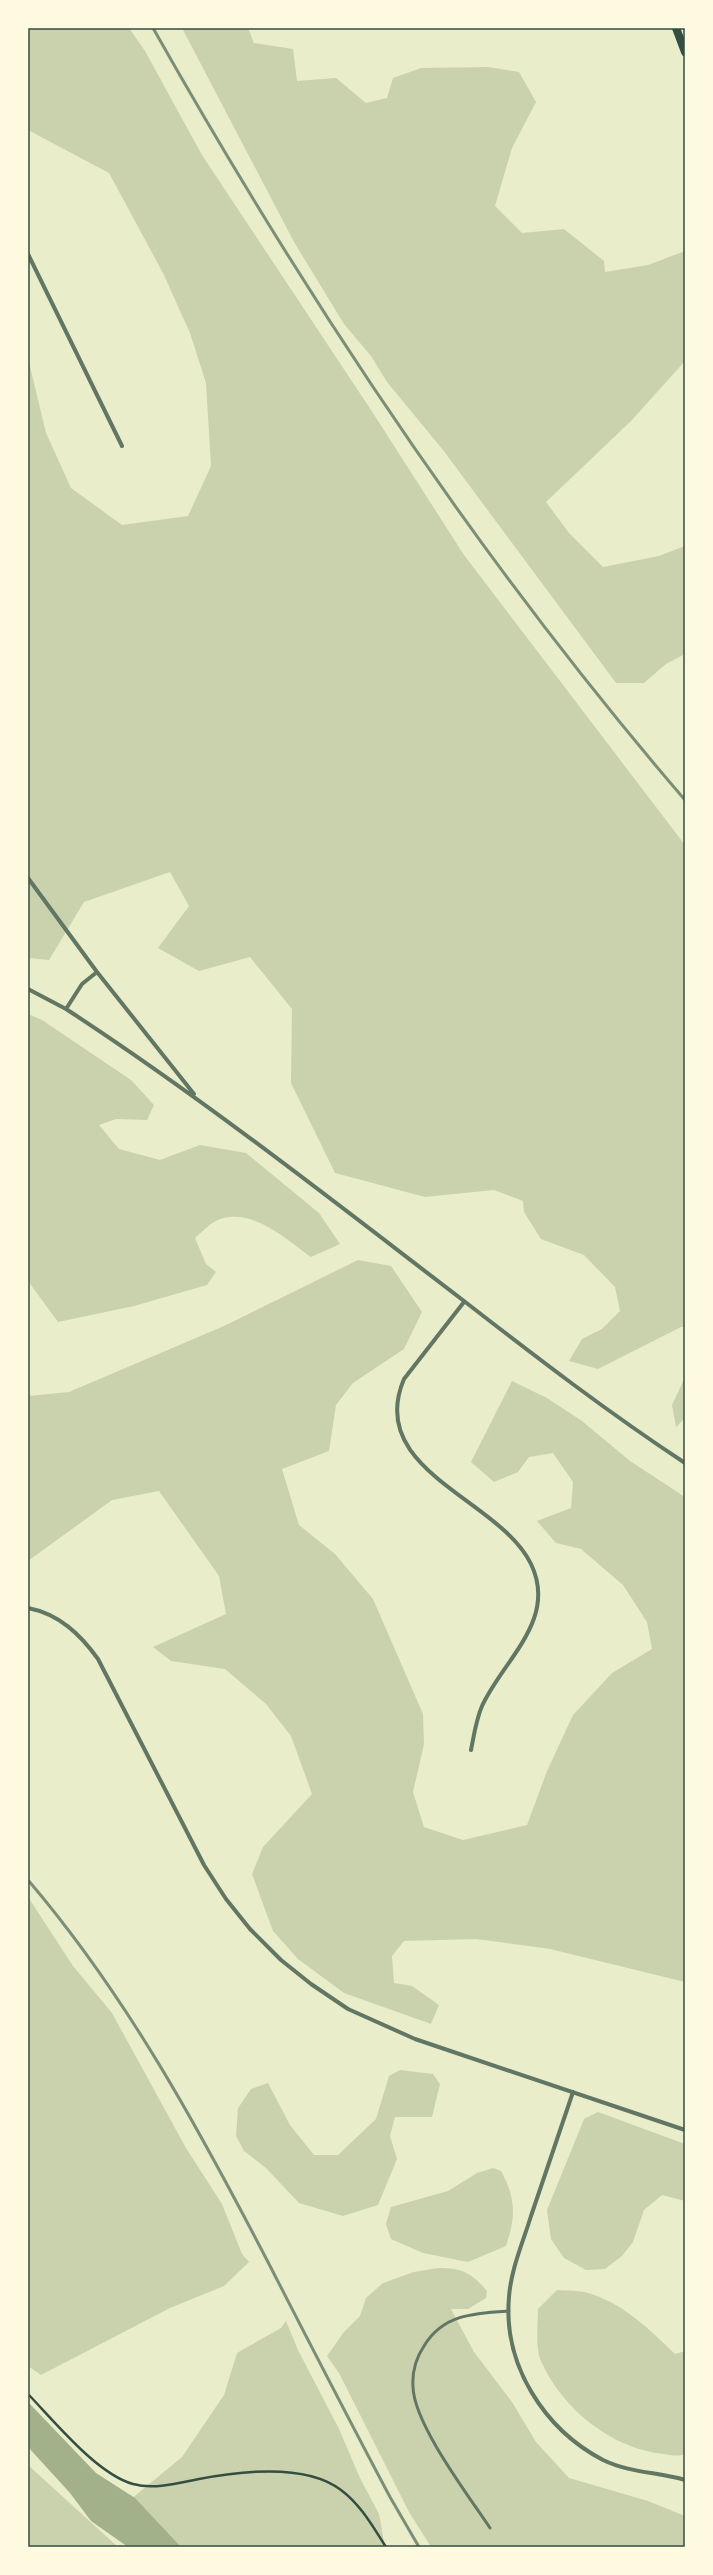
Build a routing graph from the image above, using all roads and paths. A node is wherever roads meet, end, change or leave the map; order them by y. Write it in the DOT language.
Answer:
graph roads {
  1 [pos="676,28"];
  2 [pos="685,52"];
  3 [pos="28,254"];
  4 [pos="122,446"];
  5 [pos="28,878"];
  6 [pos="97,972"];
  7 [pos="28,989"];
  8 [pos="66,1009"];
  9 [pos="198,1099"];
  10 [pos="464,1302"];
  11 [pos="685,1463"];
  12 [pos="28,1608"];
  13 [pos="471,1750"];
  14 [pos="573,2092"];
  15 [pos="685,2130"];
  16 [pos="509,2310"];
  17 [pos="28,2394"];
  18 [pos="685,2480"];
  19 [pos="490,2528"];
  20 [pos="386,2547"];
  1 -- 2 [label="main road"];
  3 -- 4 [label="street"];
  5 -- 6 [label="street"];
  6 -- 8 [label="street"];
  6 -- 9 [label="street"];
  7 -- 8 [label="street"];
  8 -- 9 [label="street"];
  9 -- 10 [label="street"];
  10 -- 11 [label="street"];
  10 -- 13 [label="street"];
  12 -- 14 [label="street"];
  14 -- 15 [label="street"];
  14 -- 16 [label="street"];
  16 -- 18 [label="street"];
  16 -- 19 [label="lane"];
  17 -- 20 [label="path"];
}
